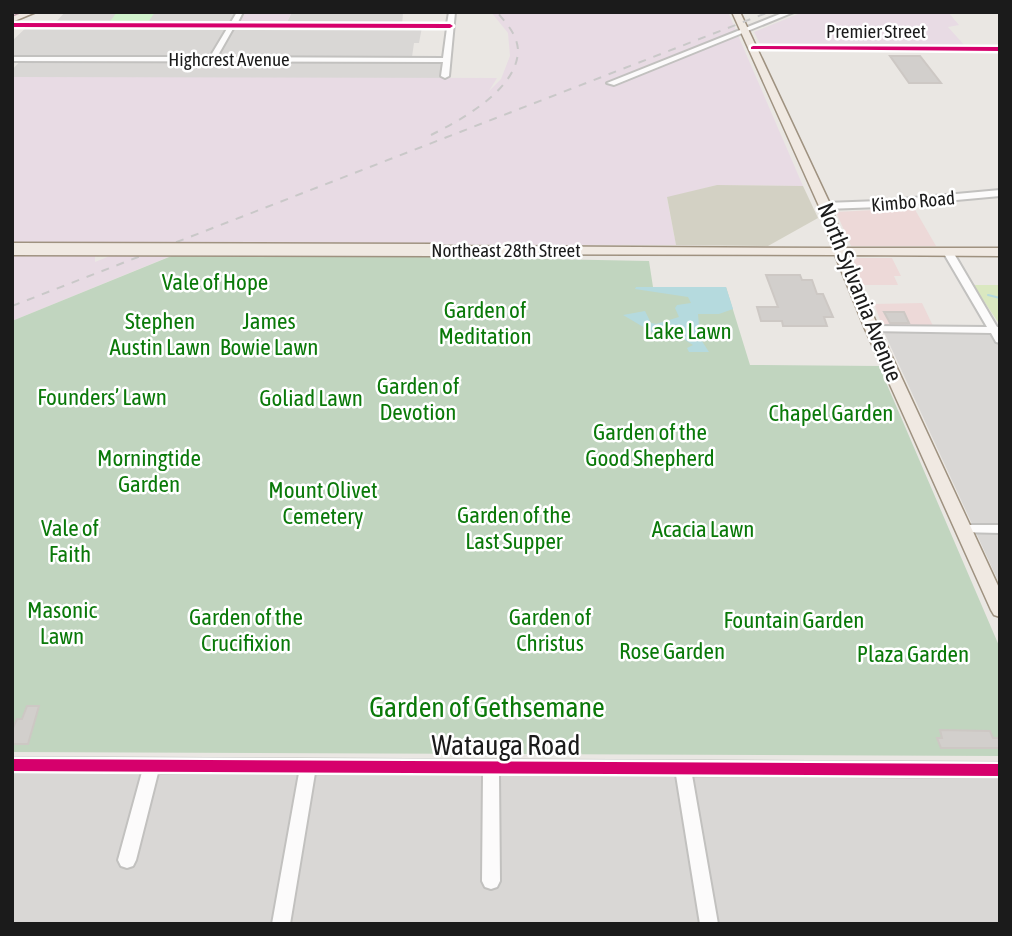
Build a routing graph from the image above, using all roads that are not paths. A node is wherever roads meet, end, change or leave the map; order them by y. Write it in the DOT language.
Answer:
graph roads {
  1 [pos="32,12"];
  2 [pos="240,12"];
  3 [pos="452,12"];
  4 [pos="791,12"];
  5 [pos="740,13"];
  6 [pos="12,22"];
  7 [pos="22,26"];
  8 [pos="232,26"];
  9 [pos="450,26"];
  10 [pos="744,30"];
  11 [pos="12,37"];
  12 [pos="753,48"];
  13 [pos="1000,49"];
  14 [pos="12,59"];
  15 [pos="213,59"];
  16 [pos="447,60"];
  17 [pos="445,76"];
  18 [pos="611,83"];
  19 [pos="1000,192"];
  20 [pos="825,206"];
  21 [pos="834,230"];
  22 [pos="12,249"];
  23 [pos="794,252"];
  24 [pos="840,252"];
  25 [pos="948,252"];
  26 [pos="1000,252"];
  27 [pos="872,329"];
  28 [pos="998,333"];
  29 [pos="964,529"];
  30 [pos="1000,529"];
  31 [pos="1000,610"];
  32 [pos="12,765"];
  33 [pos="152,766"];
  34 [pos="308,767"];
  35 [pos="491,768"];
  36 [pos="683,768"];
  37 [pos="1000,770"];
  38 [pos="127,860"];
  39 [pos="491,881"];
  40 [pos="281,924"];
  41 [pos="709,924"];
  1 -- 6 [label="main road"];
  2 -- 8 [label="street"];
  3 -- 9 [label="street"];
  4 -- 10 [label="street"];
  5 -- 10 [label="main road, North Sylvania Avenue"];
  6 -- 7 [label="street"];
  7 -- 8 [label="street"];
  7 -- 11 [label="street"];
  8 -- 9 [label="street"];
  8 -- 15 [label="street"];
  9 -- 16 [label="street"];
  10 -- 12 [label="main road, North Sylvania Avenue"];
  10 -- 18 [label="street"];
  12 -- 13 [label="street, Premier Street"];
  12 -- 20 [label="main road, North Sylvania Avenue"];
  14 -- 15 [label="street, Highcrest Avenue"];
  15 -- 16 [label="street, Highcrest Avenue"];
  16 -- 17 [label="street"];
  19 -- 20 [label="street, Kimbo Road"];
  20 -- 21 [label="main road, North Sylvania Avenue"];
  21 -- 23 [label="main road"];
  21 -- 24 [label="main road, North Sylvania Avenue"];
  22 -- 23 [label="main road, Northeast 28th Street, bridge"];
  23 -- 24 [label="main road, Northeast 28th Street"];
  24 -- 25 [label="main road, Northeast 28th Street"];
  24 -- 27 [label="main road, North Sylvania Avenue"];
  25 -- 26 [label="main road, Northeast 28th Street"];
  25 -- 28 [label="street"];
  27 -- 28 [label="street"];
  27 -- 29 [label="main road, North Sylvania Avenue"];
  29 -- 30 [label="street"];
  29 -- 31 [label="main road, North Sylvania Avenue"];
  32 -- 33 [label="street, Watauga Road"];
  33 -- 34 [label="street, Watauga Road"];
  33 -- 38 [label="street"];
  34 -- 35 [label="street, Watauga Road"];
  34 -- 40 [label="street"];
  35 -- 36 [label="street, Watauga Road"];
  35 -- 39 [label="street"];
  36 -- 37 [label="street, Watauga Road"];
  36 -- 41 [label="street"];
}
